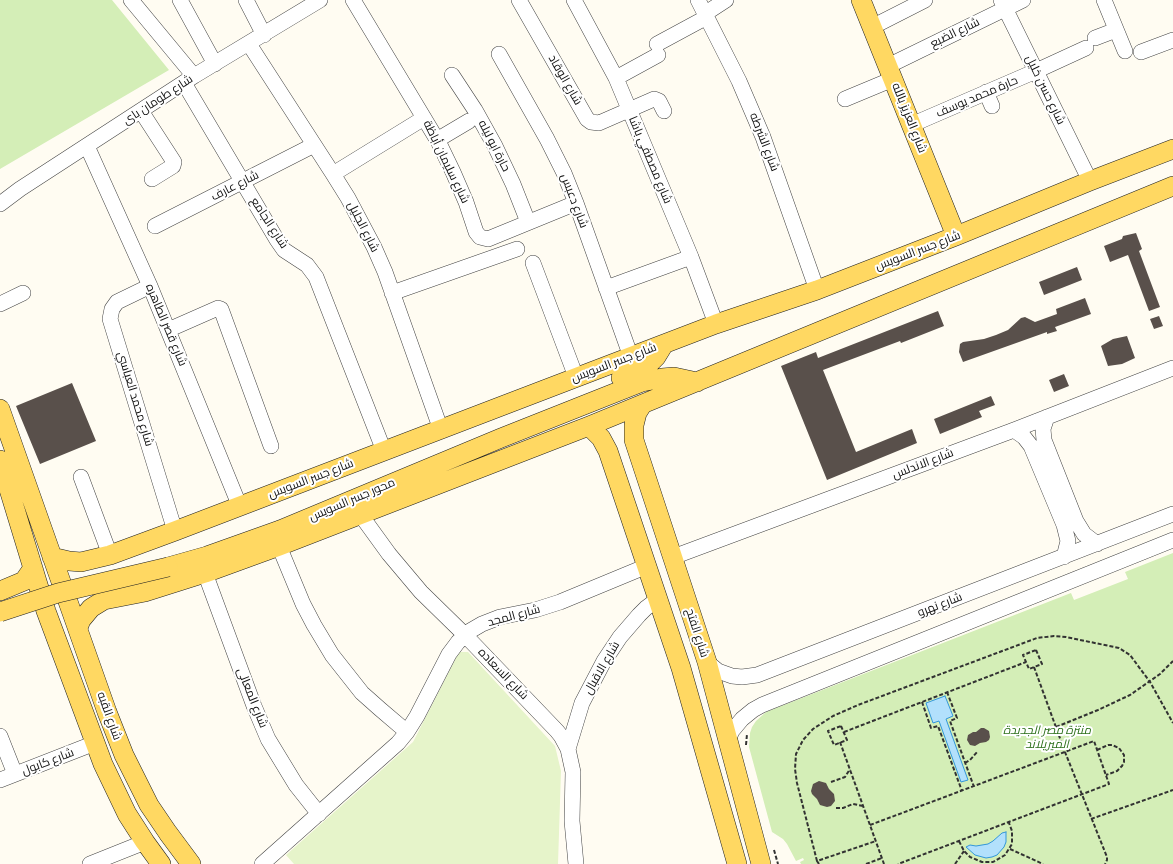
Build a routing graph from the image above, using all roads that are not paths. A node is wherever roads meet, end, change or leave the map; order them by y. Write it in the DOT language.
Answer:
graph roads {
  1 [pos="131,0"];
  2 [pos="180,0"];
  3 [pos="246,0"];
  4 [pos="320,0"];
  5 [pos="354,0"];
  6 [pos="519,0"];
  7 [pos="574,0"];
  8 [pos="698,0"];
  9 [pos="726,0"];
  10 [pos="861,0"];
  11 [pos="926,0"];
  12 [pos="1023,0"];
  13 [pos="1104,0"];
  14 [pos="305,4"];
  15 [pos="1003,4"];
  16 [pos="707,15"];
  17 [pos="872,27"];
  18 [pos="1116,30"];
  19 [pos="264,35"];
  20 [pos="1173,40"];
  21 [pos="249,44"];
  22 [pos="1125,51"];
  23 [pos="1141,52"];
  24 [pos="499,54"];
  25 [pos="215,64"];
  26 [pos="1036,71"];
  27 [pos="890,73"];
  28 [pos="452,75"];
  29 [pos="616,78"];
  30 [pos="189,80"];
  31 [pos="845,99"];
  32 [pos="630,110"];
  33 [pos="141,111"];
  34 [pos="664,111"];
  35 [pos="424,118"];
  36 [pos="469,121"];
  37 [pos="911,125"];
  38 [pos="437,140"];
  39 [pos="314,145"];
  40 [pos="87,146"];
  41 [pos="1173,149"];
  42 [pos="333,174"];
  43 [pos="152,179"];
  44 [pos="1090,181"];
  45 [pos="242,182"];
  46 [pos="1173,186"];
  47 [pos="576,203"];
  48 [pos="0,204"];
  49 [pos="528,222"];
  50 [pos="155,226"];
  51 [pos="956,236"];
  52 [pos="517,249"];
  53 [pos="691,257"];
  54 [pos="533,263"];
  55 [pos="150,286"];
  56 [pos="606,288"];
  57 [pos="817,290"];
  58 [pos="23,293"];
  59 [pos="392,293"];
  60 [pos="0,304"];
  61 [pos="716,324"];
  62 [pos="168,330"];
  63 [pos="664,344"];
  64 [pos="631,356"];
  65 [pos="1173,368"];
  66 [pos="576,377"];
  67 [pos="697,382"];
  68 [pos="642,405"];
  69 [pos="0,409"];
  70 [pos="1047,417"];
  71 [pos="589,426"];
  72 [pos="441,430"];
  73 [pos="1014,430"];
  74 [pos="635,444"];
  75 [pos="271,446"];
  76 [pos="384,451"];
  77 [pos="608,451"];
  78 [pos="0,460"];
  79 [pos="81,477"];
  80 [pos="240,506"];
  81 [pos="360,514"];
  82 [pos="1173,514"];
  83 [pos="175,532"];
  84 [pos="1120,535"];
  85 [pos="1173,540"];
  86 [pos="1097,544"];
  87 [pos="278,546"];
  88 [pos="110,555"];
  89 [pos="52,556"];
  90 [pos="673,557"];
  91 [pos="1064,557"];
  92 [pos="1128,558"];
  93 [pos="167,561"];
  94 [pos="647,566"];
  95 [pos="1043,566"];
  96 [pos="33,568"];
  97 [pos="205,572"];
  98 [pos="7,588"];
  99 [pos="1050,589"];
  100 [pos="0,598"];
  101 [pos="120,598"];
  102 [pos="658,599"];
  103 [pos="23,610"];
  104 [pos="46,611"];
  105 [pos="0,612"];
  106 [pos="0,618"];
  107 [pos="78,628"];
  108 [pos="465,635"];
  109 [pos="707,662"];
  110 [pos="681,668"];
  111 [pos="407,732"];
  112 [pos="0,736"];
  113 [pos="728,740"];
  114 [pos="95,744"];
  115 [pos="568,749"];
  116 [pos="15,774"];
  117 [pos="0,780"];
  118 [pos="319,814"];
  119 [pos="145,842"];
  120 [pos="156,862"];
  121 [pos="90,864"];
  122 [pos="191,864"];
  123 [pos="262,864"];
  124 [pos="576,864"];
  125 [pos="737,864"];
  126 [pos="761,864"];
  1 -- 30 [label="street"];
  2 -- 25 [label="street"];
  3 -- 19 [label="street"];
  4 -- 14 [label="street, شارع طومان باى"];
  5 -- 35 [label="street, شارع سليمان أباظة"];
  6 -- 32 [label="street, شارع الوقاد"];
  7 -- 29 [label="street, شارع مصطفي باشا"];
  8 -- 16 [label="street, شارع الشرطه"];
  9 -- 16 [label="street"];
  10 -- 17 [label="main road, شارع العزيز بالله"];
  11 -- 17 [label="street"];
  12 -- 15 [label="street, شارع الضبع"];
  13 -- 18 [label="street"];
  14 -- 19 [label="street, شارع طومان باى"];
  15 -- 26 [label="street, شارع حسن خليل"];
  15 -- 27 [label="street, شارع الضبع"];
  16 -- 29 [label="street"];
  16 -- 57 [label="street, شارع الشرطه"];
  17 -- 27 [label="main road, شارع العزيز بالله"];
  18 -- 22 [label="street"];
  18 -- 26 [label="street, حارة محمد يوسف"];
  19 -- 21 [label="street, شارع طومان باى"];
  20 -- 23 [label="street"];
  21 -- 25 [label="street, شارع طومان باى"];
  21 -- 39 [label="street, شارع الجليل"];
  24 -- 47 [label="street, شارع دعبس"];
  25 -- 30 [label="street, شارع طومان باى"];
  26 -- 37 [label="street, حارة محمد يوسف"];
  26 -- 44 [label="street, شارع حسن خليل"];
  27 -- 31 [label="street, شارع الضبع"];
  27 -- 37 [label="main road, شارع العزيز بالله"];
  28 -- 49 [label="street, حارة ابو ليله"];
  29 -- 32 [label="street, شارع مصطفي باشا"];
  30 -- 33 [label="street, شارع طومان باى"];
  30 -- 45 [label="street, شارع الجامع"];
  32 -- 34 [label="street, شارع الوقاد"];
  32 -- 53 [label="street, شارع مصطفي باشا"];
  33 -- 40 [label="street, شارع طومان باى"];
  33 -- 43 [label="street"];
  35 -- 38 [label="street, شارع سليمان أباظة"];
  35 -- 42 [label="street"];
  36 -- 38 [label="street"];
  37 -- 51 [label="main road, شارع العزيز بالله"];
  38 -- 49 [label="street, شارع سليمان أباظة"];
  39 -- 42 [label="street, شارع الجليل"];
  39 -- 45 [label="street, شارع عارف"];
  40 -- 48 [label="street, شارع طومان باى"];
  40 -- 55 [label="street, شارع قصر الطاهره"];
  41 -- 44 [label="main road, شارع جسر السويس"];
  42 -- 59 [label="street, شارع الجليل"];
  44 -- 51 [label="main road, شارع جسر السويس"];
  45 -- 50 [label="street, شارع عارف"];
  45 -- 76 [label="street, شارع الجامع"];
  46 -- 67 [label="main road"];
  47 -- 49 [label="street, شارع سليمان أباظة"];
  47 -- 56 [label="street, شارع دعبس"];
  51 -- 57 [label="main road, شارع جسر السويس"];
  52 -- 59 [label="street"];
  53 -- 56 [label="street"];
  53 -- 61 [label="street, شارع مصطفي باشا"];
  54 -- 66 [label="street"];
  55 -- 62 [label="street, شارع قصر الطاهره"];
  55 -- 83 [label="street, شارع محمد العباسي"];
  56 -- 64 [label="street, شارع دعبس"];
  57 -- 61 [label="main road, شارع جسر السويس"];
  58 -- 60 [label="street"];
  59 -- 72 [label="street, شارع الجليل"];
  61 -- 63 [label="main road, شارع جسر السويس"];
  62 -- 75 [label="street"];
  62 -- 80 [label="street, شارع قصر الطاهره"];
  63 -- 64 [label="main road, شارع جسر السويس"];
  63 -- 93 [label="main road, محور جسر السويس"];
  64 -- 66 [label="main road, شارع جسر السويس"];
  65 -- 70 [label="street, شارع الاندلس"];
  66 -- 72 [label="main road, شارع جسر السويس"];
  67 -- 68 [label="main road"];
  67 -- 93 [label="main road, محور جسر السويس"];
  68 -- 71 [label="main road"];
  68 -- 74 [label="main road, شارع الفتح"];
  69 -- 89 [label="main road, شارع القبه"];
  70 -- 73 [label="street, شارع الاندلس"];
  70 -- 86 [label="street"];
  71 -- 77 [label="main road"];
  71 -- 81 [label="main road"];
  72 -- 76 [label="main road, شارع جسر السويس"];
  73 -- 90 [label="street, شارع الاندلس"];
  73 -- 91 [label="street"];
  74 -- 77 [label="main road"];
  74 -- 90 [label="main road, شارع الفتح"];
  76 -- 80 [label="main road, شارع جسر السويس"];
  77 -- 94 [label="main road"];
  78 -- 96 [label="main road, شارع القبه"];
  79 -- 88 [label="street"];
  80 -- 83 [label="main road, شارع جسر السويس"];
  81 -- 87 [label="main road"];
  81 -- 108 [label="street, شارع السعاده"];
  82 -- 84 [label="street, شارع نهرو"];
  83 -- 88 [label="main road, شارع جسر السويس"];
  84 -- 86 [label="street, شارع نهرو"];
  84 -- 92 [label="street"];
  85 -- 92 [label="street"];
  86 -- 91 [label="street, شارع نهرو"];
  87 -- 97 [label="main road"];
  87 -- 111 [label="street"];
  88 -- 89 [label="main road, شارع جسر السويس"];
  88 -- 101 [label="main road"];
  89 -- 107 [label="main road, شارع القبه"];
  90 -- 109 [label="main road, شارع الفتح"];
  91 -- 95 [label="street, شارع نهرو"];
  92 -- 99 [label="street"];
  93 -- 100 [label="main road, محور جسر السويس"];
  93 -- 105 [label="main road, محور جسر السويس, bridge"];
  94 -- 102 [label="main road"];
  94 -- 108 [label="street, شارع المجد"];
  95 -- 99 [label="street"];
  95 -- 109 [label="street, شارع نهرو"];
  96 -- 98 [label="main road"];
  96 -- 104 [label="main road, شارع القبه"];
  97 -- 101 [label="main road"];
  97 -- 118 [label="street, شارع المعالى"];
  98 -- 103 [label="main road"];
  99 -- 113 [label="street"];
  101 -- 107 [label="main road"];
  102 -- 110 [label="main road"];
  102 -- 115 [label="street, شارع الاقبال"];
  103 -- 104 [label="main road"];
  103 -- 106 [label="main road"];
  104 -- 114 [label="main road, شارع القبه"];
  107 -- 122 [label="main road, شارع القبه"];
  108 -- 111 [label="street, شارع المجد"];
  108 -- 115 [label="street, شارع السعاده"];
  109 -- 110 [label="main road"];
  109 -- 113 [label="main road, شارع الفتح"];
  110 -- 125 [label="main road"];
  111 -- 118 [label="street, شارع المجد"];
  112 -- 116 [label="street"];
  113 -- 126 [label="main road, شارع الفتح"];
  114 -- 116 [label="street, شارع كابول"];
  114 -- 119 [label="main road, شارع القبه"];
  115 -- 124 [label="street, شارع السعاده"];
  116 -- 117 [label="street, شارع كابول"];
  118 -- 123 [label="street, شارع المجد"];
  119 -- 120 [label="main road, شارع القبه"];
  119 -- 121 [label="street"];
}
